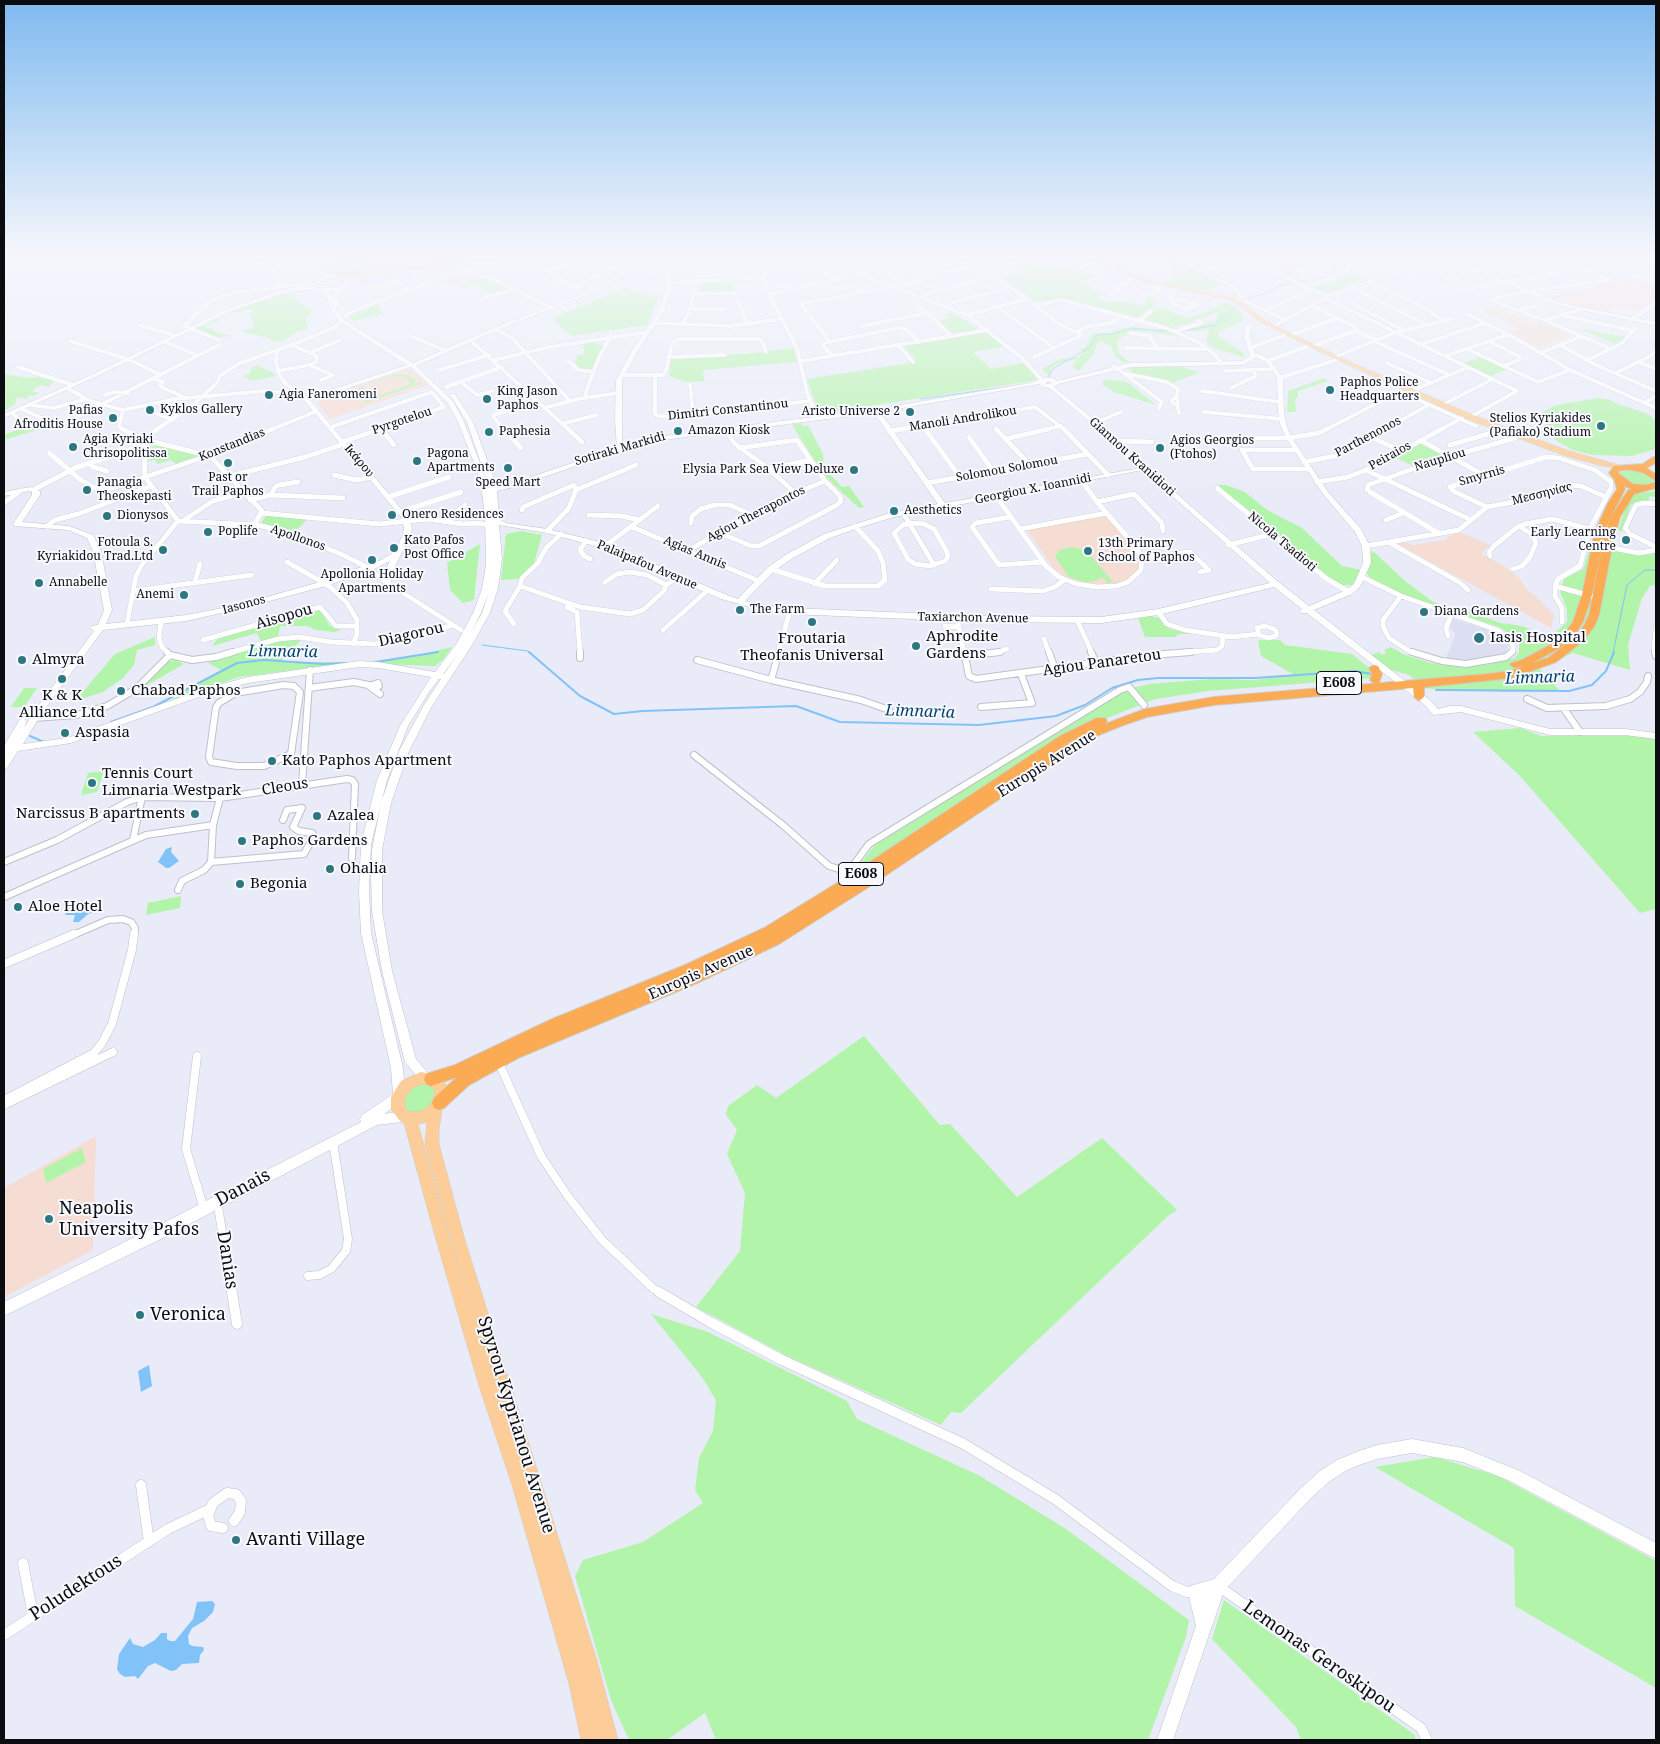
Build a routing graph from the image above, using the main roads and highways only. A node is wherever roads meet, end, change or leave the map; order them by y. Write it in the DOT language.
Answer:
graph roads {
  1 [pos="177,334"];
  2 [pos="363,334"];
  3 [pos="371,334"];
  4 [pos="483,334"];
  5 [pos="646,334"];
  6 [pos="1247,334"];
  7 [pos="1287,334"];
  8 [pos="1251,351"];
  9 [pos="415,364"];
  10 [pos="623,376"];
  11 [pos="329,393"];
  12 [pos="1405,393"];
  13 [pos="311,404"];
  14 [pos="876,411"];
  15 [pos="4,416"];
  16 [pos="1465,418"];
  17 [pos="725,429"];
  18 [pos="624,437"];
  19 [pos="637,442"];
  20 [pos="623,447"];
  21 [pos="1656,459"];
  22 [pos="1622,467"];
  23 [pos="1634,467"];
  24 [pos="1144,468"];
  25 [pos="1616,478"];
  26 [pos="1654,480"];
  27 [pos="490,489"];
  28 [pos="4,494"];
  29 [pos="943,506"];
  30 [pos="493,523"];
  31 [pos="524,528"];
  32 [pos="498,537"];
  33 [pos="1229,545"];
  34 [pos="400,548"];
  35 [pos="1262,577"];
  36 [pos="388,583"];
  37 [pos="1272,584"];
  38 [pos="1256,586"];
  39 [pos="1349,592"];
  40 [pos="1591,596"];
  41 [pos="1207,600"];
  42 [pos="739,602"];
  43 [pos="1309,612"];
  44 [pos="99,626"];
  45 [pos="447,660"];
  46 [pos="310,672"];
  47 [pos="414,672"];
  48 [pos="1374,674"];
  49 [pos="440,678"];
  50 [pos="1396,682"];
  51 [pos="1424,683"];
  52 [pos="1419,697"];
  53 [pos="1436,713"];
  54 [pos="1656,736"];
  55 [pos="7,752"];
  56 [pos="4,766"];
  57 [pos="429,1079"];
  58 [pos="399,1095"];
  59 [pos="437,1106"];
  60 [pos="407,1117"];
  61 [pos="217,1199"];
  62 [pos="203,1206"];
  63 [pos="4,1302"];
  64 [pos="4,1309"];
  65 [pos="1656,1550"];
  66 [pos="1218,1586"];
  67 [pos="1204,1626"];
  68 [pos="590,1740"];
  69 [pos="609,1740"];
  70 [pos="1165,1740"];
  1 -- 15 [label="main road"];
  2 -- 9 [label="main road"];
  3 -- 9 [label="main road"];
  4 -- 9 [label="main road"];
  5 -- 10 [label="main road"];
  6 -- 8 [label="main road"];
  7 -- 12 [label="main road"];
  8 -- 14 [label="main road, Sotiraki Markidi"];
  8 -- 39 [label="main road"];
  9 -- 11 [label="main road"];
  9 -- 27 [label="main road"];
  9 -- 27 [label="main road"];
  10 -- 18 [label="main road"];
  10 -- 20 [label="main road"];
  11 -- 13 [label="main road"];
  11 -- 13 [label="main road"];
  12 -- 16 [label="main road"];
  12 -- 16 [label="main road"];
  13 -- 34 [label="main road, Ικάρου"];
  14 -- 17 [label="main road, Sotiraki Markidi"];
  14 -- 29 [label="main road"];
  16 -- 22 [label="main road"];
  16 -- 25 [label="main road"];
  17 -- 19 [label="main road, Sotiraki Markidi"];
  17 -- 20 [label="main road, Sotiraki Markidi"];
  18 -- 19 [label="main road"];
  18 -- 20 [label="main road"];
  19 -- 20 [label="main road, Sotiraki Markidi"];
  20 -- 27 [label="main road, Sotiraki Markidi"];
  21 -- 23 [label="highway"];
  22 -- 23 [label="highway"];
  22 -- 25 [label="highway, E608"];
  23 -- 26 [label="highway"];
  24 -- 29 [label="main road, Georgiou X. Ioannidi"];
  24 -- 33 [label="main road, Giannou Kranidioti"];
  25 -- 26 [label="highway"];
  25 -- 40 [label="highway, Europis Avenue / E608"];
  26 -- 40 [label="highway, Europis Avenue / E608"];
  27 -- 30 [label="main road"];
  27 -- 30 [label="main road"];
  28 -- 44 [label="main road"];
  29 -- 42 [label="main road, Georgiou X. Ioannidi"];
  30 -- 31 [label="main road, Palaipafou Avenue"];
  30 -- 32 [label="main road"];
  30 -- 45 [label="main road"];
  31 -- 32 [label="main road, Palaipafou Avenue"];
  31 -- 42 [label="main road, Palaipafou Avenue"];
  32 -- 49 [label="main road"];
  33 -- 35 [label="main road, Giannou Kranidioti"];
  33 -- 37 [label="main road, Giannou Kranidioti"];
  34 -- 36 [label="main road"];
  34 -- 44 [label="main road, Iasonos"];
  35 -- 37 [label="main road, Giannou Kranidioti"];
  35 -- 38 [label="main road"];
  37 -- 38 [label="main road, Taxiarchon Avenue"];
  37 -- 41 [label="main road, Taxiarchon Avenue"];
  37 -- 43 [label="main road, Giannou Kranidioti"];
  38 -- 41 [label="main road, Taxiarchon Avenue"];
  39 -- 43 [label="main road"];
  39 -- 43 [label="main road"];
  40 -- 50 [label="highway, Europis Avenue / E608"];
  40 -- 51 [label="highway, Europis Avenue / E608"];
  41 -- 42 [label="main road, Taxiarchon Avenue"];
  43 -- 48 [label="main road, Giannou Kranidioti"];
  43 -- 50 [label="main road, Giannou Kranidioti"];
  44 -- 55 [label="main road"];
  44 -- 55 [label="main road"];
  45 -- 47 [label="main road"];
  45 -- 49 [label="main road"];
  46 -- 47 [label="main road"];
  46 -- 49 [label="main road"];
  46 -- 55 [label="main road"];
  46 -- 55 [label="main road"];
  47 -- 49 [label="main road"];
  48 -- 50 [label="highway, Europis Avenue / E608"];
  48 -- 57 [label="highway, Europis Avenue / E608"];
  49 -- 57 [label="main road"];
  49 -- 58 [label="main road"];
  50 -- 51 [label="highway, Europis Avenue / E608"];
  50 -- 52 [label="main road"];
  50 -- 53 [label="main road"];
  50 -- 59 [label="highway, Europis Avenue / E608"];
  51 -- 52 [label="highway"];
  52 -- 53 [label="main road"];
  53 -- 54 [label="main road"];
  55 -- 56 [label="main road"];
  57 -- 58 [label="main road"];
  57 -- 59 [label="main road"];
  58 -- 60 [label="main road"];
  58 -- 61 [label="main road, Danais"];
  59 -- 60 [label="main road"];
  59 -- 69 [label="main road, Spyrou Kyprianou Avenue"];
  60 -- 61 [label="main road, Danais"];
  60 -- 68 [label="main road, Spyrou Kyprianou Avenue"];
  61 -- 62 [label="main road, Danais"];
  62 -- 63 [label="main road, Danais"];
  62 -- 64 [label="main road, Danais"];
  65 -- 66 [label="main road"];
  66 -- 67 [label="main road"];
  66 -- 67 [label="main road"];
  67 -- 70 [label="main road"];
}
